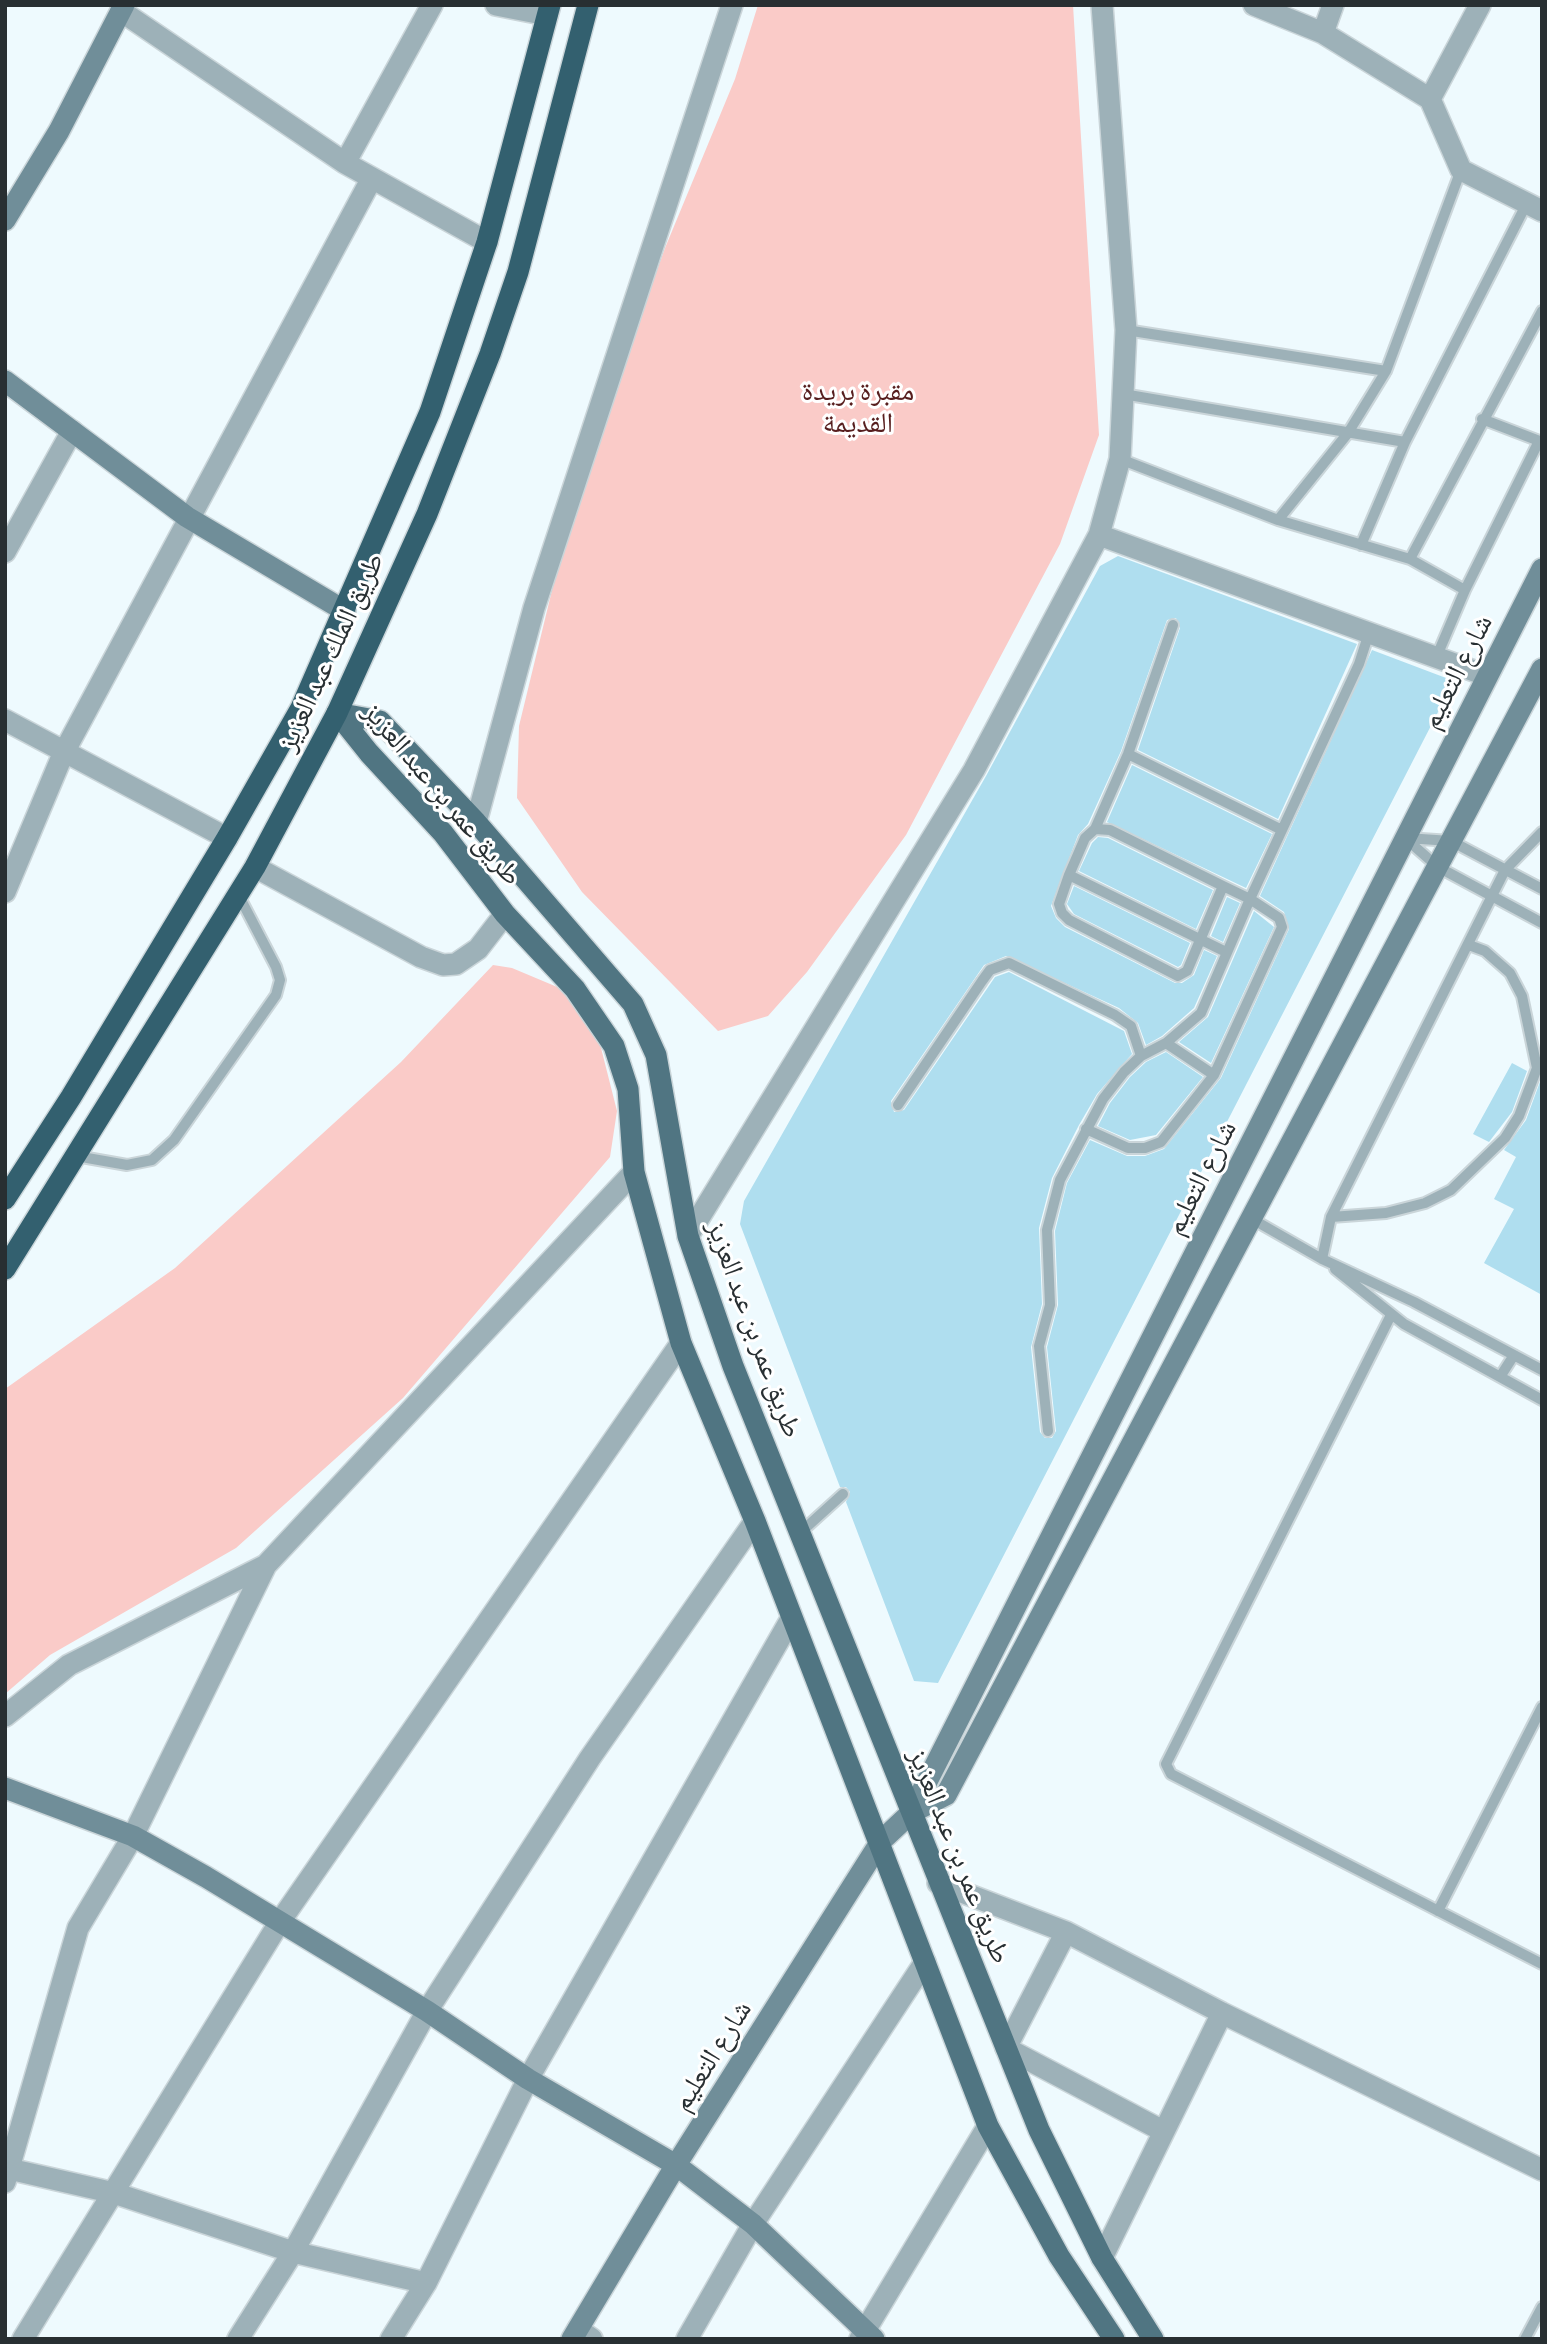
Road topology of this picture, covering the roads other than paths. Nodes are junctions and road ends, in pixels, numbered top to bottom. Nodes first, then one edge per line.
1 (432, 5) edge
2 (496, 5) edge
3 (588, 5) edge
4 (732, 5) edge
5 (1102, 5) edge
6 (1254, 5) edge
7 (1333, 5) edge
8 (1480, 5) edge
9 (122, 8) edge
10 (548, 10) edge
11 (1323, 33) junction
12 (1430, 99) junction
13 (345, 163) junction
14 (1461, 170) junction
15 (372, 177) junction
16 (1534, 207) edge
17 (5, 220) edge
18 (486, 242) junction
19 (1542, 310) edge
20 (1126, 330) junction
21 (1386, 371) junction
22 (5, 382) edge
23 (1123, 394) junction
24 (1482, 419) junction
25 (72, 431) junction
26 (1348, 433) junction
27 (1405, 442) junction
28 (1540, 442) edge
29 (1120, 458) junction
30 (187, 517) junction
31 (1278, 520) junction
32 (1099, 535) junction
33 (1362, 545) junction
34 (5, 552) edge
35 (1410, 559) junction
36 (1542, 569) edge
37 (1465, 590) junction
38 (345, 611) junction
39 (1173, 625) dead end
40 (1369, 633) junction
41 (1436, 658) junction
42 (1542, 668) edge
43 (1485, 675) junction
44 (337, 713) junction
45 (5, 720) edge
46 (63, 754) junction
47 (1128, 754) junction
48 (477, 822) junction
49 (1095, 829) junction
50 (1282, 830) junction
51 (1541, 835) edge
52 (227, 838) junction
53 (1405, 838) junction
54 (1451, 841) junction
55 (255, 867) junction
56 (1438, 867) junction
57 (1505, 870) junction
58 (1069, 875) junction
59 (1223, 886) junction
60 (1542, 889) edge
61 (5, 892) edge
62 (238, 893) junction
63 (1493, 898) junction
64 (1250, 899) junction
65 (505, 914) junction
66 (1542, 923) edge
67 (1202, 940) junction
68 (1469, 945) junction
69 (1226, 952) junction
70 (1166, 1043) junction
71 (1142, 1056) junction
72 (1214, 1075) junction
73 (898, 1105) dead end
74 (1086, 1129) junction
75 (76, 1156) junction
76 (634, 1172) junction
77 (5, 1199) edge
78 (1331, 1217) junction
79 (1252, 1219) junction
80 (688, 1236) junction
81 (1322, 1259) junction
82 (5, 1269) edge
83 (1414, 1302) junction
84 (1391, 1315) junction
85 (1404, 1324) junction
86 (681, 1343) junction
87 (1514, 1355) junction
88 (1542, 1370) edge
89 (1500, 1377) junction
90 (1542, 1400) edge
91 (1048, 1431) dead end
92 (843, 1494) dead end
93 (755, 1521) junction
94 (800, 1532) junction
95 (266, 1565) junction
96 (792, 1619) junction
97 (1542, 1707) edge
98 (5, 1716) edge
99 (5, 1788) edge
100 (911, 1813) junction
101 (133, 1836) junction
102 (881, 1841) junction
103 (938, 1883) junction
104 (1438, 1911) junction
105 (279, 1923) junction
106 (1066, 1932) junction
107 (925, 1962) junction
108 (1542, 1964) edge
109 (427, 2011) junction
110 (1222, 2013) junction
111 (1006, 2048) junction
112 (528, 2079) junction
113 (988, 2126) junction
114 (1163, 2131) junction
115 (676, 2165) junction
116 (1542, 2170) edge
117 (7, 2173) edge
118 (114, 2193) junction
119 (754, 2224) junction
120 (293, 2252) junction
121 (1059, 2256) junction
122 (1102, 2258) junction
123 (426, 2283) junction
124 (1542, 2307) edge
125 (581, 2336) edge
126 (866, 2336) edge
127 (23, 2339) edge
128 (238, 2339) edge
129 (391, 2339) edge
130 (687, 2339) edge
131 (1099, 2339) edge
132 (1114, 2339) edge
133 (1153, 2339) edge
134 (1525, 2339) edge

1 - 13 street
2 - 10 street
3 - 44 highway, طريق الملك عبد العزيز
4 - 48 street
5 - 20 street
6 - 11 street
7 - 11 street
8 - 12 street
9 - 13 street
9 - 17 street
10 - 18 highway, طريق الملك عبد العزيز
11 - 12 street
12 - 14 street
13 - 15 street
14 - 16 street
14 - 21 lane
15 - 18 street
15 - 30 street
16 - 27 lane
18 - 38 highway, طريق الملك عبد العزيز
19 - 24 lane
20 - 21 lane
20 - 23 street
21 - 26 lane
22 - 25 street
23 - 26 lane
23 - 29 street
24 - 28 lane
24 - 35 lane
25 - 30 street
25 - 34 street
26 - 27 lane
26 - 31 lane
27 - 33 lane
28 - 37 lane
29 - 31 lane
29 - 32 street
30 - 38 street
30 - 46 street
31 - 33 lane
32 - 40 street
32 - 80 street
33 - 35 lane
35 - 37 lane
36 - 43 street, شارع التعليم
37 - 41 lane
38 - 52 highway, طريق الملك عبد العزيز
39 - 47 lane
40 - 41 street
40 - 50 lane
41 - 43 street
42 - 54 street, شارع التعليم
43 - 53 street, شارع التعليم
44 - 48 main road, طريق عمر بن عبد العزيز
44 - 55 highway, طريق الملك عبد العزيز
44 - 65 main road, طريق عمر بن عبد العزيز
45 - 46 street
46 - 52 street
46 - 61 street
47 - 49 lane
47 - 50 lane
48 - 80 main road, طريق عمر بن عبد العزيز
49 - 58 lane
49 - 59 lane
50 - 64 lane
51 - 57 lane
52 - 77 highway, طريق الملك عبد العزيز
53 - 54 lane
53 - 56 lane
53 - 100 street, شارع التعليم
54 - 56 street, شارع التعليم
54 - 57 lane
55 - 62 highway, طريق الملك عبد العزيز
55 - 65 street
56 - 63 lane
56 - 79 street, شارع التعليم
57 - 60 lane
57 - 63 lane
58 - 67 lane
58 - 67 lane
59 - 64 lane
59 - 67 lane
62 - 75 highway, طريق الملك عبد العزيز
62 - 75 lane
63 - 66 lane
63 - 68 lane
64 - 69 lane
64 - 72 lane
65 - 76 main road, طريق عمر بن عبد العزيز
67 - 69 lane
68 - 78 lane
68 - 78 lane
69 - 70 lane
70 - 71 lane
70 - 72 lane
71 - 73 lane
71 - 74 lane
72 - 74 lane
74 - 91 lane
75 - 82 highway, طريق الملك عبد العزيز
76 - 86 main road, طريق عمر بن عبد العزيز
76 - 95 street
78 - 81 lane
79 - 81 lane
79 - 100 street, شارع التعليم
80 - 94 main road, طريق عمر بن عبد العزيز
81 - 83 lane
81 - 84 lane
83 - 85 lane
83 - 87 lane
84 - 85 lane
84 - 104 lane
85 - 89 lane
86 - 93 main road, طريق عمر بن عبد العزيز
86 - 105 street
87 - 88 lane
87 - 89 lane
89 - 90 lane
92 - 94 lane
93 - 96 main road, طريق عمر بن عبد العزيز
93 - 109 street
94 - 100 main road, طريق عمر بن عبد العزيز
95 - 98 street
95 - 101 street
96 - 102 main road, طريق عمر بن عبد العزيز
96 - 112 street
97 - 104 lane
99 - 101 street
100 - 102 street, شارع التعليم
100 - 103 main road, طريق عمر بن عبد العزيز
101 - 105 street
101 - 117 street
102 - 107 main road, طريق عمر بن عبد العزيز
102 - 115 street, شارع التعليم
103 - 106 street
103 - 111 main road, طريق عمر بن عبد العزيز
104 - 108 lane
105 - 109 street
105 - 118 street
106 - 110 street
106 - 111 street
107 - 113 main road, طريق عمر بن عبد العزيز
107 - 119 street
109 - 112 street
109 - 120 street
110 - 114 street
110 - 116 street
111 - 114 street
111 - 122 main road, طريق عمر بن عبد العزيز
112 - 115 street
112 - 123 street
113 - 121 main road, طريق عمر بن عبد العزيز
113 - 126 street
114 - 122 street
115 - 119 street
115 - 125 street, شارع التعليم
117 - 118 street
118 - 120 street
118 - 127 street
119 - 126 street
119 - 130 street
120 - 123 street
120 - 128 street
121 - 131 main road
121 - 132 main road, طريق عمر بن عبد العزيز
122 - 133 main road, طريق عمر بن عبد العزيز
123 - 129 street
124 - 134 lane

